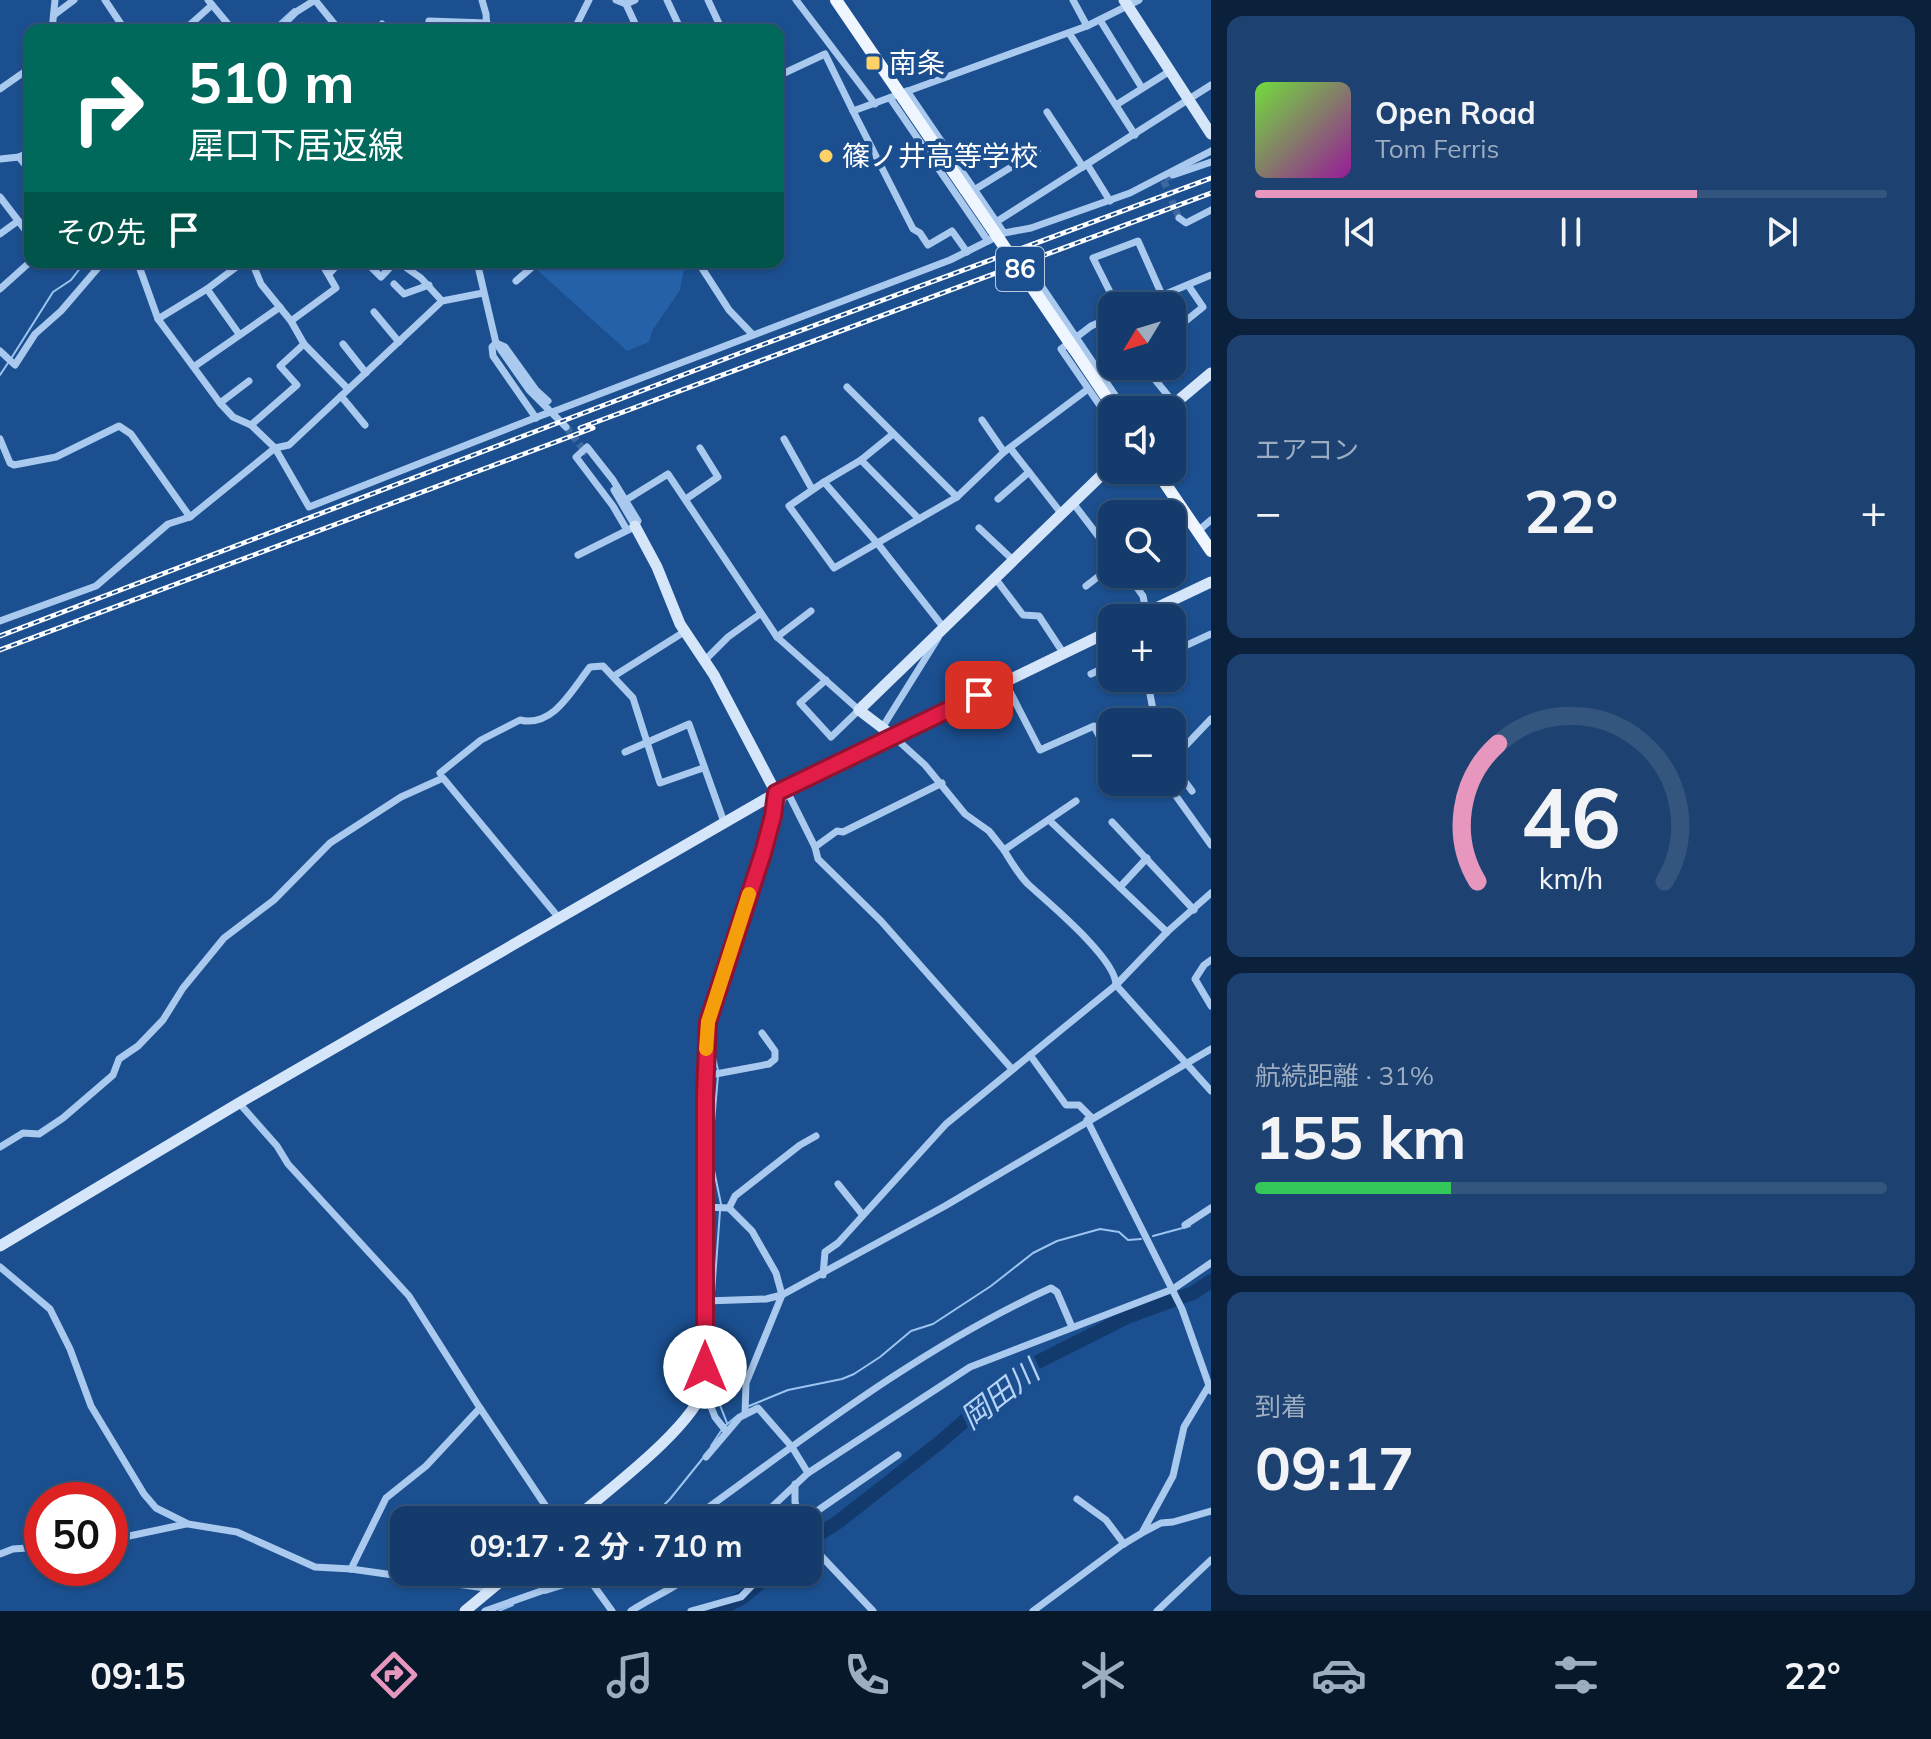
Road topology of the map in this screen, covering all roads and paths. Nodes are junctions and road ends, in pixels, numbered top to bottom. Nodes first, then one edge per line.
1 (55, 0) edge
2 (74, 0) edge
3 (105, 0) edge
4 (482, 0) edge
5 (589, 0) edge
6 (616, 0) edge
7 (635, 0) edge
8 (667, 0) edge
9 (796, 0) edge
10 (836, 0) edge
11 (1073, 0) edge
12 (711, 1) edge
13 (1130, 2) edge
14 (210, 3) edge
15 (626, 4) junction
16 (54, 15) junction
17 (1100, 20) junction
18 (53, 24) edge
19 (121, 24) edge
20 (190, 24) edge
21 (228, 24) edge
22 (284, 24) edge
23 (334, 24) edge
24 (429, 24) edge
25 (464, 24) edge
26 (487, 24) edge
27 (580, 24) edge
28 (635, 24) edge
29 (678, 24) edge
30 (720, 24) edge
31 (1087, 26) junction
32 (1069, 33) junction
33 (828, 52) junction
34 (1170, 71) junction
35 (24, 72) edge
36 (784, 73) edge
37 (1211, 85) edge
38 (1142, 88) junction
39 (0, 89) edge
40 (899, 94) junction
41 (1190, 100) junction
42 (875, 104) junction
43 (1116, 105) junction
44 (853, 111) junction
45 (1047, 112) dead end
46 (1210, 131) edge
47 (1135, 135) junction
48 (1037, 151) dead end
49 (1211, 151) edge
50 (24, 155) edge
51 (19, 157) junction
52 (0, 159) edge
53 (1211, 162) edge
54 (24, 163) edge
55 (1085, 166) junction
56 (1173, 175) dead end
57 (970, 190) junction
58 (0, 197) edge
59 (1110, 201) junction
60 (1211, 210) edge
61 (1179, 218) dead end
62 (18, 221) junction
63 (996, 222) junction
64 (24, 228) edge
65 (1004, 233) junction
66 (0, 234) edge
67 (988, 241) junction
68 (967, 252) junction
69 (24, 267) edge
70 (98, 268) edge
71 (139, 268) edge
72 (235, 268) edge
73 (254, 268) edge
74 (325, 268) edge
75 (334, 268) edge
76 (372, 268) edge
77 (390, 268) edge
78 (405, 268) edge
79 (478, 268) edge
80 (531, 268) edge
81 (702, 268) edge
82 (329, 274) junction
83 (1211, 275) edge
84 (516, 281) dead end
85 (1038, 281) dead end
86 (394, 284) dead end
87 (429, 285) junction
88 (1188, 285) junction
89 (0, 289) edge
90 (207, 289) junction
91 (1110, 292) edge
92 (1161, 292) edge
93 (1170, 292) edge
94 (483, 293) junction
95 (442, 301) junction
96 (280, 307) junction
97 (374, 312) dead end
98 (158, 319) junction
99 (291, 321) junction
100 (1186, 321) edge
101 (1098, 323) edge
102 (239, 334) junction
103 (752, 334) junction
104 (399, 342) junction
105 (496, 343) junction
106 (1074, 343) junction
107 (304, 344) junction
108 (343, 344) dead end
109 (0, 351) edge
110 (195, 366) junction
111 (366, 373) junction
112 (1209, 378) edge
113 (249, 381) dead end
114 (847, 387) dead end
115 (348, 389) junction
116 (1088, 389) junction
117 (341, 396) junction
118 (1106, 396) edge
119 (1114, 396) edge
120 (1184, 396) edge
121 (220, 403) junction
122 (1098, 403) edge
123 (556, 410) junction
124 (536, 418) junction
125 (982, 420) dead end
126 (251, 425) junction
127 (365, 425) dead end
128 (566, 427) tunnel mouth
129 (893, 434) junction
130 (0, 439) edge
131 (784, 439) dead end
132 (275, 448) junction
133 (700, 448) dead end
134 (1008, 451) junction
135 (587, 454) tunnel mouth
136 (861, 460) junction
137 (1029, 472) junction
138 (1098, 479) edge
139 (824, 482) junction
140 (1166, 484) edge
141 (812, 489) junction
142 (957, 497) junction
143 (686, 499) junction
144 (998, 499) dead end
145 (626, 500) junction
146 (1073, 503) junction
147 (1061, 513) junction
148 (190, 517) junction
149 (919, 519) junction
150 (1211, 520) edge
151 (631, 528) junction
152 (979, 528) dead end
153 (1198, 531) junction
154 (1098, 536) edge
155 (878, 544) junction
156 (1211, 551) edge
157 (578, 555) dead end
158 (1013, 560) junction
159 (1098, 577) edge
160 (995, 578) junction
161 (1211, 582) edge
162 (1086, 586) dead end
163 (1168, 604) edge
164 (811, 611) dead end
165 (760, 614) junction
166 (0, 621) edge
167 (945, 626) junction
168 (684, 632) junction
169 (1211, 634) edge
170 (777, 637) junction
171 (1098, 637) edge
172 (1186, 646) edge
173 (1064, 654) junction
174 (705, 660) junction
175 (1098, 673) edge
176 (1091, 674) dead end
177 (614, 676) junction
178 (826, 680) junction
179 (1005, 682) junction
180 (859, 710) junction
181 (1211, 719) edge
182 (882, 728) junction
183 (1098, 734) edge
184 (893, 736) junction
185 (647, 743) junction
186 (1186, 747) edge
187 (625, 752) dead end
188 (703, 768) junction
189 (440, 773) dead end
190 (1186, 782) edge
191 (942, 783) junction
192 (1192, 791) dead end
193 (776, 793) junction
194 (1176, 796) edge
195 (1076, 801) dead end
196 (1049, 820) junction
197 (724, 822) junction
198 (1112, 822) dead end
199 (1211, 845) edge
200 (815, 847) junction
201 (1004, 850) junction
202 (1147, 858) junction
203 (1120, 887) junction
204 (1211, 893) edge
205 (1194, 910) junction
206 (559, 918) junction
207 (1167, 932) junction
208 (1211, 960) edge
209 (1116, 985) junction
210 (1211, 1006) edge
211 (762, 1033) dead end
212 (1211, 1049) edge
213 (1030, 1055) junction
214 (1187, 1063) junction
215 (1012, 1069) junction
216 (705, 1076) junction
217 (1211, 1091) edge
218 (239, 1103) junction
219 (1089, 1119) junction
220 (816, 1136) dead end
221 (0, 1147) edge
222 (838, 1184) dead end
223 (705, 1207) junction
224 (729, 1208) junction
225 (1211, 1208) edge
226 (862, 1214) junction
227 (1185, 1225) dead end
228 (0, 1246) edge
229 (1211, 1263) edge
230 (0, 1267) edge
231 (823, 1275) junction
232 (1173, 1290) junction
233 (782, 1295) junction
234 (705, 1301) junction
235 (1072, 1327) junction
236 (704, 1389) junction
237 (1210, 1389) edge
238 (480, 1408) junction
239 (745, 1410) junction
240 (724, 1428) junction
241 (792, 1447) junction
242 (898, 1455) dead end
243 (706, 1457) dead end
244 (808, 1473) junction
245 (795, 1484) junction
246 (1077, 1499) dead end
247 (546, 1506) edge
248 (589, 1506) edge
249 (710, 1506) edge
250 (772, 1506) edge
251 (797, 1506) edge
252 (822, 1506) edge
253 (1211, 1511) edge
254 (188, 1524) junction
255 (1142, 1533) junction
256 (128, 1536) edge
257 (1124, 1544) junction
258 (24, 1548) edge
259 (0, 1554) edge
260 (822, 1556) edge
261 (1211, 1560) edge
262 (351, 1569) junction
263 (496, 1586) edge
264 (555, 1586) edge
265 (593, 1586) edge
266 (675, 1586) edge
267 (752, 1586) edge
268 (492, 1589) junction
269 (1169, 1598) junction
270 (465, 1611) edge
271 (485, 1611) edge
272 (612, 1611) edge
273 (631, 1611) edge
274 (691, 1611) edge
275 (873, 1611) edge
276 (1033, 1611) edge
277 (1148, 1611) edge
278 (1157, 1611) edge

1 - 16 street
2 - 16 street
3 - 19 street
4 - 26 street
5 - 27 street
6 - 15 street
7 - 15 street
8 - 29 street
9 - 33 street
10 - 40 main road, 86
11 - 31 street
12 - 30 street
13 - 17 street
13 - 34 street
14 - 20 street
14 - 21 street
15 - 28 street
16 - 18 street
17 - 31 street
17 - 38 street
22 - 23 street
24 - 25 street
31 - 32 street
32 - 40 street
32 - 43 street
33 - 36 street
33 - 42 street
33 - 44 street
34 - 38 street
34 - 41 street
35 - 39 street
37 - 41 street
38 - 43 street
40 - 42 street
40 - 57 main road, 86
40 - 67 street
41 - 46 street
41 - 47 street
42 - 44 street
43 - 47 street
44 - 68 street
45 - 55 street
47 - 55 street
48 - 57 street
49 - 59 street
50 - 51 street
51 - 52 street
51 - 54 street
53 - 56 street
55 - 59 street
55 - 63 street
57 - 63 street
57 - 106 main road, 86, bridge
58 - 62 street
59 - 65 street
60 - 61 street
62 - 64 street
62 - 66 street
63 - 65 street
65 - 67 street
67 - 68 street
68 - 103 street
69 - 89 street
70 - 109 street
71 - 98 street
72 - 90 street
73 - 96 street
74 - 82 street
75 - 82 street
76 - 77 street
78 - 87 street
79 - 94 street
80 - 84 street
81 - 103 street
82 - 99 street
83 - 88 street
85 - 106 street
86 - 87 street
87 - 95 street
88 - 93 street
88 - 100 street
90 - 98 street
90 - 102 street
91 - 92 street
94 - 95 street
94 - 105 street
95 - 104 street
96 - 99 street
96 - 102 street
97 - 104 street
98 - 110 street
99 - 107 street
101 - 106 street
102 - 110 street
103 - 123 street
104 - 111 street
105 - 123 street
105 - 124 street
105 - 128 street
106 - 116 street
106 - 118 main road, 86
106 - 119 street
107 - 115 street
107 - 126 street
108 - 111 street
110 - 121 street
111 - 115 street
112 - 120 street
113 - 121 street
114 - 129 street
115 - 117 street
116 - 122 street
116 - 134 street
117 - 127 street
117 - 132 street
121 - 126 street
123 - 124 street, bridge
124 - 132 street
125 - 134 street
126 - 132 street
129 - 136 street
129 - 142 street
130 - 148 street
131 - 141 street
132 - 148 street
133 - 143 street
134 - 137 street
134 - 142 street
135 - 151 street
136 - 139 street
136 - 149 street
137 - 144 street
137 - 147 street
138 - 146 street
139 - 141 street
139 - 155 street
140 - 153 main road
141 - 155 street
142 - 149 street
143 - 145 street
143 - 165 street
145 - 151 street
145 - 151 street
146 - 147 street
146 - 154 street
147 - 158 street
148 - 166 street
149 - 155 street
150 - 153 street
151 - 157 street
151 - 168 street
152 - 158 street
153 - 156 main road
155 - 167 street
158 - 160 street
159 - 162 street
160 - 167 street
160 - 173 street
161 - 163 street
164 - 170 street
165 - 170 street
165 - 174 street
167 - 180 street
167 - 182 street
168 - 174 street
168 - 177 street
169 - 172 street
170 - 178 street
171 - 173 street
173 - 179 street
174 - 193 street
175 - 176 street
177 - 185 street
177 - 189 street
178 - 180 street
178 - 180 street
179 - 183 street
179 - 184 street
180 - 182 street
181 - 186 street
182 - 184 street
184 - 191 street
184 - 193 street
185 - 187 street
185 - 188 street
185 - 188 street
188 - 197 street
190 - 192 street
191 - 200 street
191 - 201 street
193 - 197 street
193 - 200 street
193 - 216 street
194 - 199 street
195 - 196 street
196 - 201 street
196 - 203 street
197 - 206 street
198 - 202 street
200 - 215 street
201 - 209 street
202 - 203 street
202 - 205 street
203 - 207 street
204 - 205 street
205 - 207 street
206 - 218 street
206 - 221 street
207 - 209 street
208 - 210 street
209 - 213 street
209 - 214 street
211 - 216 street
212 - 214 street
213 - 215 street
213 - 219 street
214 - 217 street
214 - 219 street
215 - 226 street
216 - 223 street
218 - 228 street
218 - 238 street
219 - 231 street
219 - 232 street
220 - 224 street
222 - 226 street
223 - 224 street
223 - 234 street
224 - 233 street
225 - 227 street
226 - 231 street
229 - 232 street
230 - 254 street
231 - 233 street
232 - 235 street
232 - 237 street
233 - 234 street
233 - 239 street
234 - 236 street
235 - 241 street
235 - 244 street
236 - 240 street
236 - 248 street
237 - 255 street
238 - 247 street
238 - 262 street
239 - 240 street
239 - 241 street
240 - 243 street
241 - 244 street
241 - 249 street
242 - 252 street
244 - 245 street
245 - 250 street
245 - 251 street
246 - 257 street
253 - 255 street
254 - 256 street
254 - 262 street
255 - 257 street
257 - 276 street
258 - 259 street
260 - 275 street
261 - 269 street
262 - 268 street
263 - 268 street
264 - 271 street
265 - 272 street
266 - 273 street
267 - 274 street
268 - 270 street
269 - 277 street
269 - 278 street

